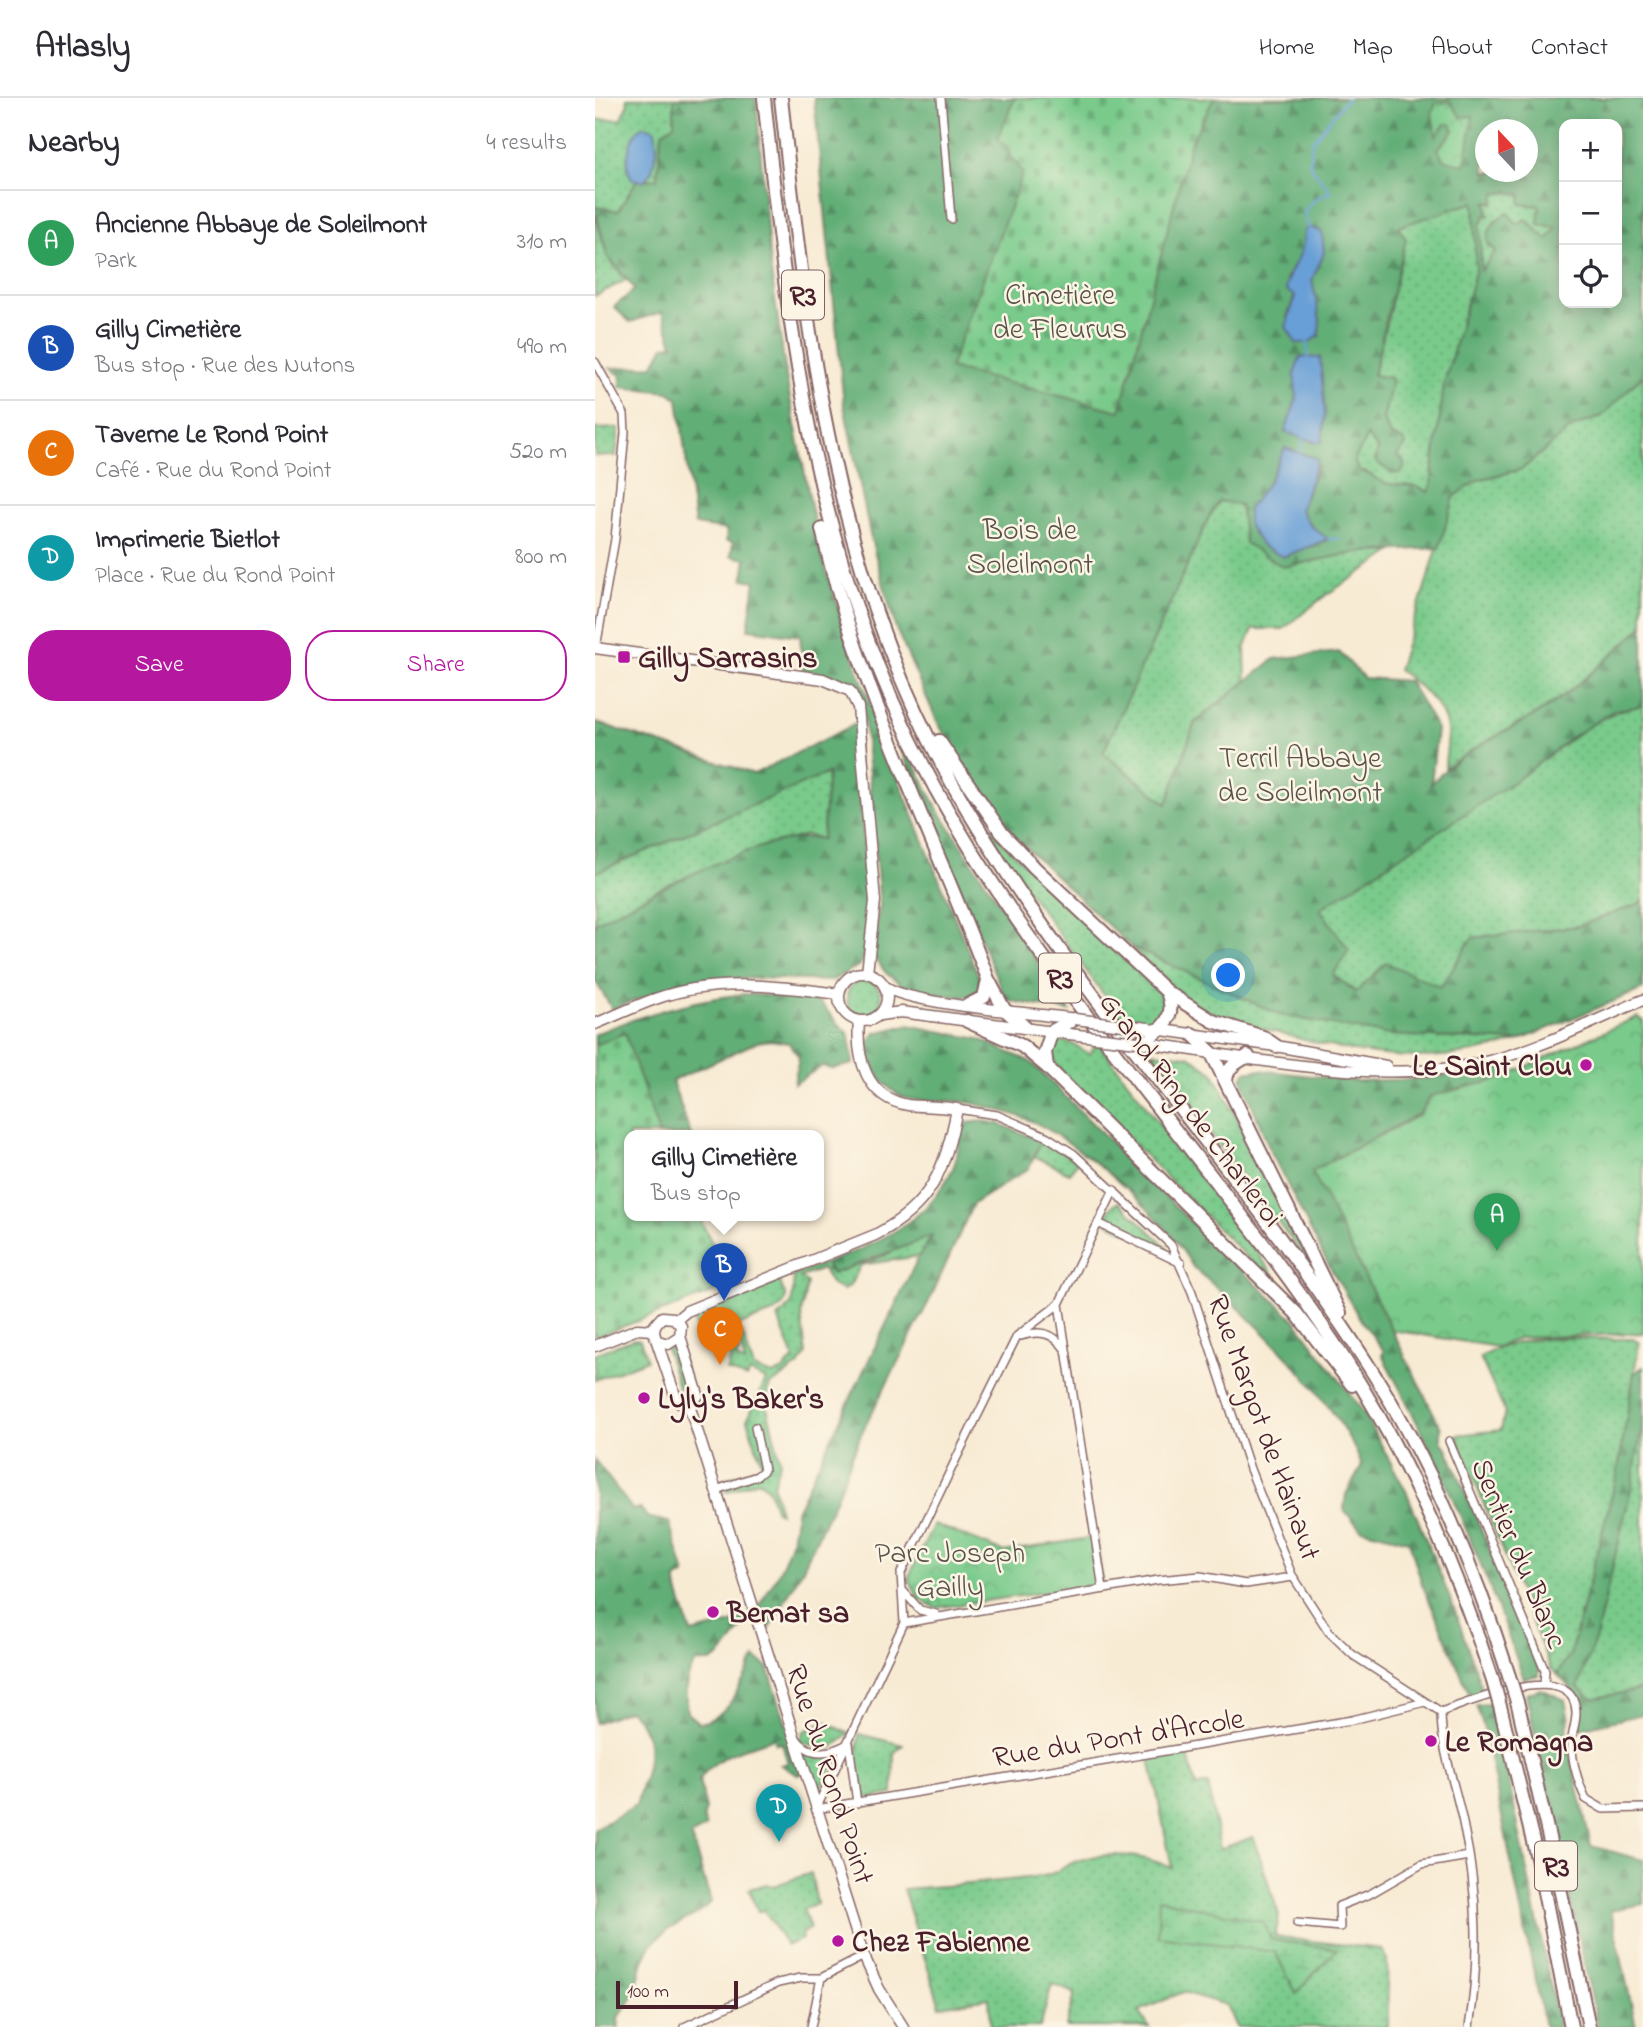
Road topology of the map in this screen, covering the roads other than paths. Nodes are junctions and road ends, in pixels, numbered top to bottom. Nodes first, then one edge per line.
1 (764, 98) edge
2 (781, 98) edge
3 (941, 98) edge
4 (951, 219) dead end
5 (595, 364) edge
6 (821, 494) junction
7 (595, 648) edge
8 (923, 727) junction
9 (867, 972) junction
10 (988, 979) junction
11 (886, 986) junction
12 (1167, 992) junction
13 (839, 994) junction
14 (1639, 1001) edge
15 (968, 1005) junction
16 (1003, 1009) junction
17 (1643, 1012) edge
18 (880, 1015) junction
19 (1075, 1019) joint
20 (859, 1021) junction
21 (967, 1021) junction
22 (595, 1024) edge
23 (1059, 1026) junction
24 (1025, 1027) junction
25 (1192, 1034) junction
26 (1155, 1035) junction
27 (1139, 1042) joint
28 (1276, 1046) junction
29 (1211, 1052) junction
30 (1248, 1056) junction
31 (1047, 1066) junction
32 (1403, 1070) junction
33 (1226, 1081) junction
34 (957, 1109) junction
35 (1114, 1190) junction
36 (1098, 1223) junction
37 (1181, 1263) junction
38 (1059, 1304) junction
39 (676, 1320) junction
40 (653, 1329) junction
41 (1345, 1330) junction
42 (680, 1336) junction
43 (1016, 1339) junction
44 (658, 1341) junction
45 (595, 1346) edge
46 (1066, 1349) junction
47 (690, 1408) junction
48 (1379, 1418) junction
49 (755, 1427) dead end
50 (1449, 1441) dead end
51 (716, 1490) junction
52 (1293, 1577) junction
53 (901, 1582) junction
54 (1104, 1588) junction
55 (943, 1615) junction
56 (904, 1623) junction
57 (1544, 1684) junction
58 (1425, 1702) junction
59 (1441, 1712) junction
60 (792, 1732) junction
61 (849, 1743) junction
62 (857, 1803) junction
63 (1643, 1808) edge
64 (816, 1809) junction
65 (1469, 1856) junction
66 (1297, 1923) dead end
67 (864, 1956) junction
68 (821, 1978) junction
69 (703, 2018) junction
70 (684, 2027) edge
71 (708, 2027) edge
72 (811, 2027) edge
73 (903, 2027) edge
74 (1469, 2027) edge
75 (1571, 2027) edge
76 (1589, 2027) edge

1 - 6 highway, Grand Ring de Charleroi / R3
2 - 8 highway, Grand Ring de Charleroi / R3
3 - 4 street
5 - 7 street
6 - 10 highway
6 - 48 highway, Grand Ring de Charleroi / R3
7 - 9 street
8 - 12 highway
8 - 41 highway, Grand Ring de Charleroi / R3
9 - 11 street
9 - 13 street
10 - 15 highway
10 - 16 highway
11 - 15 street
11 - 18 street
12 - 26 highway
12 - 28 highway
13 - 20 street
13 - 22 street
14 - 17 street
14 - 32 street
15 - 16 street
16 - 23 street
16 - 24 highway
18 - 20 street
18 - 21 street
19 - 23 highway
19 - 26 street, bridge
20 - 34 street
21 - 24 street
21 - 31 highway
23 - 24 street
23 - 27 street, bridge
23 - 31 highway
25 - 26 street
25 - 28 street
25 - 29 highway
26 - 27 highway
26 - 29 street
28 - 32 street
29 - 30 street
29 - 33 highway
30 - 32 street
30 - 33 highway
31 - 48 highway
33 - 41 highway
34 - 35 street, Rue Margot de Hainaut
34 - 39 street
35 - 36 street
35 - 37 street, Rue Margot de Hainaut
36 - 37 street
36 - 38 street
37 - 52 street, Rue Margot de Hainaut
38 - 43 street
38 - 46 street
39 - 40 street
39 - 42 street
40 - 44 street
40 - 45 street
41 - 76 highway, Grand Ring de Charleroi / R3, bridge
42 - 44 street
42 - 47 street, Rue du Rond Point
43 - 46 street
43 - 53 street
44 - 47 street, Rue du Rond Point
46 - 54 street
47 - 51 street, Rue du Rond Point
48 - 75 highway, Grand Ring de Charleroi / R3, bridge
49 - 51 street
50 - 57 street, Sentier du Blanc
51 - 60 street, Rue du Rond Point
52 - 54 street
52 - 58 street, Rue Margot de Hainaut
53 - 55 street
53 - 56 street
54 - 55 street
55 - 56 street
56 - 61 street
57 - 59 street
57 - 63 street
58 - 59 street, Rue Margot de Hainaut
58 - 62 street, Rue du Pont d'Arcole
59 - 65 street
60 - 61 street
60 - 64 street, Rue du Rond Point
61 - 62 street
61 - 64 street
62 - 64 street, Rue du Pont d'Arcole
64 - 67 street, Rue du Rond Point
65 - 66 street
65 - 74 street
67 - 68 street
67 - 73 street, Rue du Rond Point
68 - 69 street
68 - 72 street
69 - 70 street
69 - 71 street

